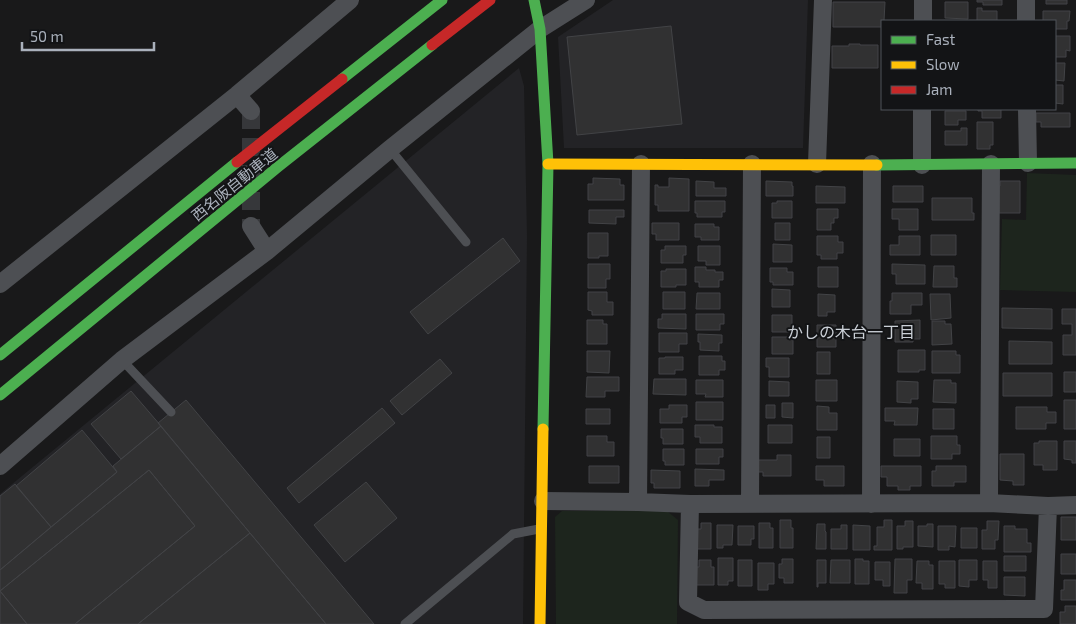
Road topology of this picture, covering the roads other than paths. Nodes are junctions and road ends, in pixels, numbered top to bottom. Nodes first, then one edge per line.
1 (350, 0) edge
2 (442, 0) edge
3 (490, 0) edge
4 (586, 0) edge
5 (823, 0) edge
6 (923, 0) edge
7 (1026, 0) edge
8 (533, 1) edge
9 (923, 20) edge
10 (1026, 20) edge
11 (540, 30) junction
12 (237, 95) junction
13 (922, 110) edge
14 (1027, 110) edge
15 (251, 111) tunnel mouth
16 (390, 149) junction
17 (1028, 163) junction
18 (1076, 163) edge
19 (548, 164) junction
20 (641, 164) junction
21 (752, 164) junction
22 (816, 164) junction
23 (872, 164) junction
24 (991, 164) junction
25 (922, 165) junction
26 (251, 226) tunnel mouth
27 (466, 242) dead end
28 (267, 251) junction
29 (0, 284) edge
30 (0, 355) edge
31 (122, 360) junction
32 (0, 394) edge
33 (171, 412) dead end
34 (0, 466) edge
35 (543, 501) junction
36 (638, 502) junction
37 (690, 504) junction
38 (750, 504) junction
39 (871, 504) junction
40 (989, 504) junction
41 (1076, 505) edge
42 (1048, 506) junction
43 (542, 529) junction
44 (405, 624) edge
45 (540, 624) edge

1 - 12 street
2 - 30 main road, 西名阪自動車道
3 - 32 main road, 西名阪自動車道
4 - 11 street
5 - 22 street
6 - 9 street
7 - 10 street
8 - 11 main road
11 - 16 street
11 - 19 main road
12 - 15 street
12 - 29 street
13 - 25 street
14 - 17 street
16 - 27 lane
16 - 28 street
17 - 18 main road
17 - 24 main road
19 - 20 main road
19 - 35 main road
20 - 21 main road
20 - 36 street
21 - 22 main road
21 - 38 street
22 - 23 main road
23 - 25 main road
23 - 39 street
24 - 25 main road
24 - 40 street
26 - 28 street
28 - 31 street
31 - 33 lane
31 - 34 street
35 - 36 street
35 - 43 main road
36 - 37 street
37 - 38 street
37 - 42 street
38 - 39 street
39 - 40 street
40 - 42 street
41 - 42 street
43 - 44 lane
43 - 45 main road

